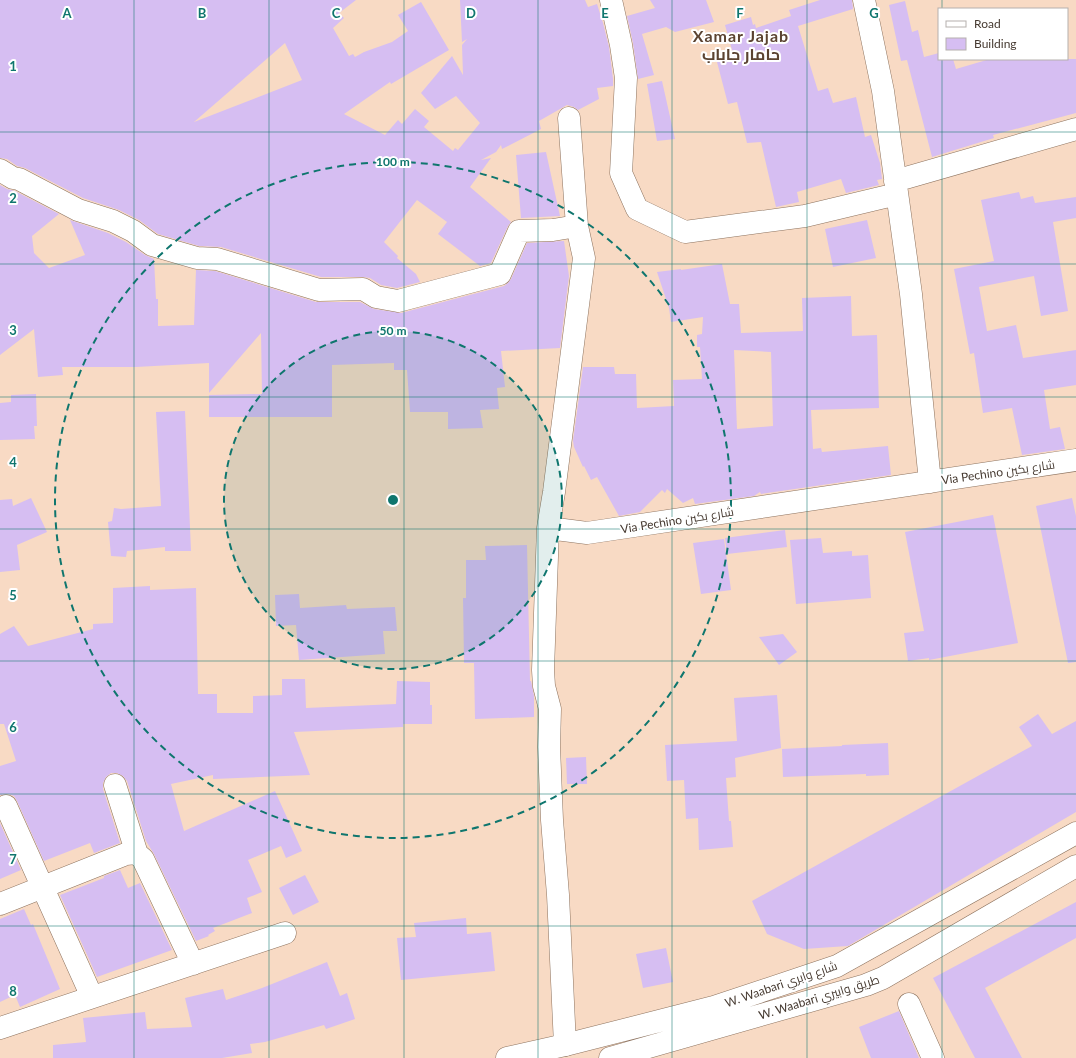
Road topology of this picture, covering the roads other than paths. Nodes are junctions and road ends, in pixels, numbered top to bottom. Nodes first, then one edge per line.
1 (611, 0) edge
2 (864, 0) edge
3 (569, 118) dead end
4 (1076, 129) edge
5 (0, 170) edge
6 (896, 187) junction
7 (577, 226) junction
8 (1076, 460) edge
9 (930, 482) junction
10 (548, 528) junction
11 (115, 785) dead end
12 (6, 806) dead end
13 (1076, 833) edge
14 (137, 854) junction
15 (1076, 866) edge
16 (44, 887) junction
17 (0, 904) edge
18 (285, 933) dead end
19 (193, 964) junction
20 (92, 997) junction
21 (909, 1004) dead end
22 (0, 1028) edge
23 (565, 1045) junction
24 (507, 1058) edge
25 (610, 1058) edge
26 (932, 1058) edge

1 - 6 street
2 - 6 street
3 - 7 street
4 - 6 street
5 - 7 street
6 - 9 street
7 - 10 street
8 - 9 street, Via Pechino شارع بكين
9 - 10 street, Via Pechino شارع بكين
10 - 23 street
11 - 14 street
12 - 16 street
13 - 23 street, W. Waabari شارع وابري
14 - 16 street
14 - 19 street
15 - 25 street, W. Waabari طريق وابيري
16 - 17 street
16 - 20 street
18 - 19 street
19 - 20 street
20 - 22 street
21 - 26 street
23 - 24 street, W. Waabari شارع وابري

